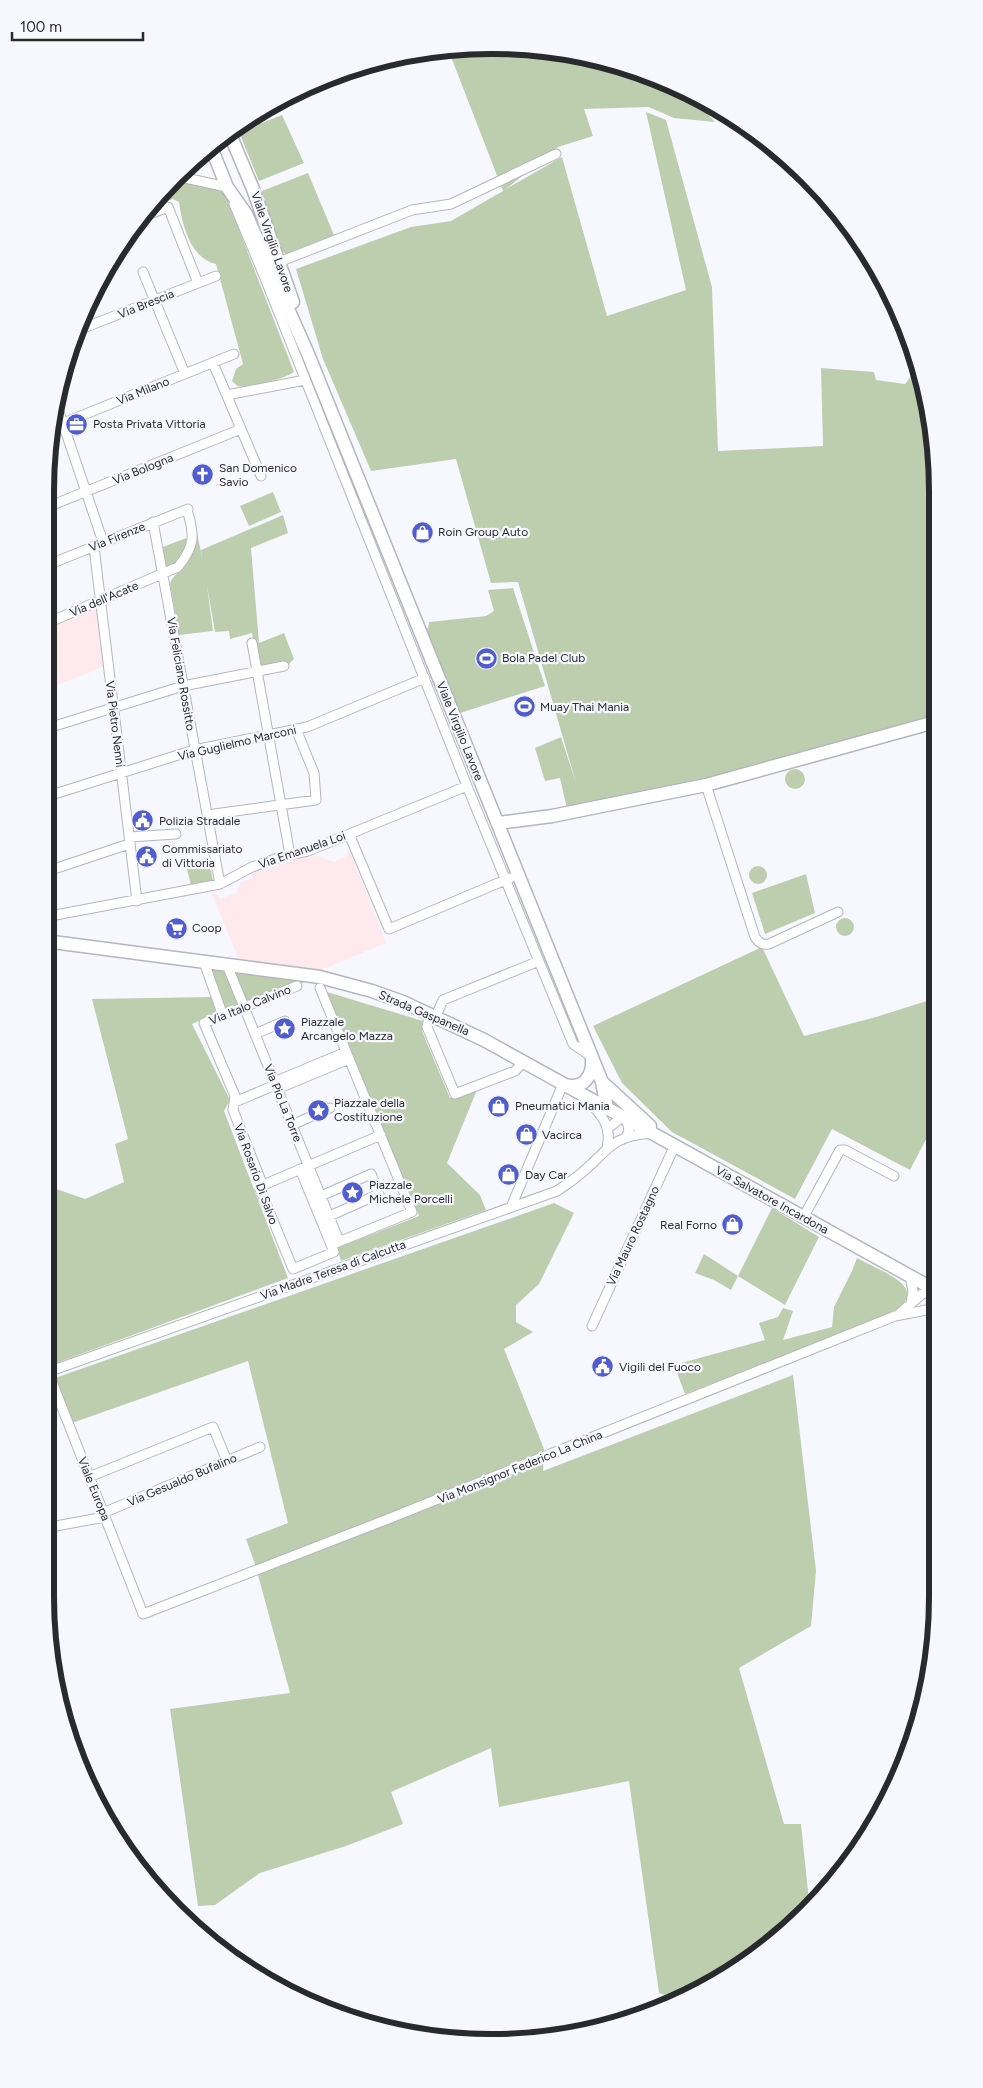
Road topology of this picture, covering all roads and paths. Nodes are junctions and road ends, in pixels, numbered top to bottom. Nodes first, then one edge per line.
1 (232, 139) edge
2 (213, 154) edge
3 (556, 154) dead end
4 (186, 178) edge
5 (227, 187) junction
6 (155, 211) edge
7 (279, 262) junction
8 (143, 272) dead end
9 (216, 276) dead end
10 (198, 283) junction
11 (154, 300) junction
12 (85, 328) edge
13 (234, 354) dead end
14 (308, 354) junction
15 (213, 362) junction
16 (184, 374) junction
17 (306, 380) junction
18 (227, 395) junction
19 (60, 415) edge
20 (63, 423) junction
21 (59, 425) edge
22 (241, 429) junction
23 (260, 476) dead end
24 (85, 492) junction
25 (54, 504) edge
26 (188, 509) joint
27 (154, 522) junction
28 (103, 542) junction
29 (94, 547) junction
30 (54, 563) edge
31 (162, 574) junction
32 (101, 600) junction
33 (54, 620) edge
34 (252, 643) dead end
35 (426, 663) junction
36 (284, 666) dead end
37 (257, 671) junction
38 (425, 678) junction
39 (183, 686) junction
40 (112, 707) junction
41 (929, 724) edge
42 (54, 726) edge
43 (296, 729) junction
44 (269, 734) junction
45 (194, 750) junction
46 (121, 773) junction
47 (706, 785) junction
48 (467, 786) junction
49 (54, 794) edge
50 (281, 804) junction
51 (207, 815) junction
52 (498, 823) junction
53 (176, 834) dead end
54 (349, 834) junction
55 (129, 841) junction
56 (290, 855) junction
57 (54, 869) edge
58 (512, 878) junction
59 (220, 884) junction
60 (137, 901) junction
61 (838, 912) dead end
62 (54, 916) edge
63 (54, 945) edge
64 (539, 961) junction
65 (204, 962) junction
66 (227, 965) junction
67 (297, 986) dead end
68 (320, 988) dead end
69 (244, 1007) junction
70 (433, 1014) junction
71 (223, 1016) junction
72 (285, 1021) dead end
73 (204, 1023) joint
74 (255, 1034) junction
75 (348, 1055) junction
76 (592, 1057) junction
77 (523, 1062) junction
78 (602, 1082) junction
79 (563, 1084) junction
80 (276, 1085) junction
81 (578, 1092) junction
82 (235, 1102) junction
83 (330, 1108) dead end
84 (607, 1108) junction
85 (627, 1119) junction
86 (292, 1125) junction
87 (610, 1129) junction
88 (380, 1132) junction
89 (652, 1132) junction
90 (625, 1138) junction
91 (671, 1143) junction
92 (608, 1147) junction
93 (305, 1165) junction
94 (894, 1176) dead end
95 (261, 1186) junction
96 (320, 1196) junction
97 (511, 1207) junction
98 (325, 1218) junction
99 (802, 1218) junction
100 (335, 1243) junction
101 (910, 1277) junction
102 (929, 1288) edge
103 (929, 1293) edge
104 (910, 1304) junction
105 (929, 1309) edge
106 (895, 1316) junction
107 (592, 1326) dead end
108 (54, 1367) edge
109 (54, 1390) edge
110 (260, 1447) dead end
111 (227, 1461) junction
112 (89, 1477) junction
113 (104, 1515) junction
114 (54, 1526) edge
115 (144, 1614) joint

1 - 7 street, Viale Virgilio Lavore
2 - 5 street, Viale Virgilio Lavore
3 - 7 street
4 - 5 street
5 - 14 street, Viale Virgilio Lavore
5 - 17 street
6 - 10 street
7 - 14 street, Viale Virgilio Lavore
8 - 11 street
9 - 10 street, Via Brescia
10 - 11 street, Via Brescia
11 - 12 street, Via Brescia
11 - 16 street
13 - 15 street, Via Milano
14 - 35 street, Viale Virgilio Lavore
15 - 16 street, Via Milano
15 - 18 street
16 - 20 street, Via Milano
17 - 18 street
17 - 35 street
18 - 22 street
19 - 20 street
20 - 21 street, Via Milano
20 - 24 street
22 - 23 street
22 - 24 street, Via Bologna
24 - 25 street, Via Bologna
24 - 28 street
26 - 27 street, Via Firenze
26 - 31 street, Via dell'Acate
27 - 28 street, Via Firenze
27 - 31 street, Via Feliciano Rossitto
28 - 29 street, Via Firenze
29 - 30 street, Via Firenze
29 - 32 street, Via Pietro Nenni
31 - 32 street, Via dell'Acate
31 - 39 street, Via Feliciano Rossitto
32 - 33 street, Via dell'Acate
32 - 40 street, Via Pietro Nenni
34 - 37 street
35 - 38 street
35 - 52 street, Viale Virgilio Lavore
36 - 37 street
37 - 39 street
37 - 44 street
38 - 43 street, Via Guglielmo Marconi
38 - 48 street
39 - 40 street
39 - 45 street, Via Feliciano Rossitto
40 - 42 street
40 - 46 street, Via Pietro Nenni
41 - 47 street
43 - 44 street, Via Guglielmo Marconi
43 - 50 street
44 - 45 street, Via Guglielmo Marconi
44 - 50 street
45 - 46 street, Via Guglielmo Marconi
45 - 51 street, Via Feliciano Rossitto
46 - 49 street, Via Guglielmo Marconi
46 - 55 street, Via Pietro Nenni
47 - 52 street
47 - 61 street
48 - 54 street, Via Emanuela Loi
48 - 58 street
50 - 51 street
50 - 56 street
51 - 59 street, Via Feliciano Rossitto
52 - 58 street, Viale Virgilio Lavore
53 - 55 street
54 - 56 street, Via Emanuela Loi
54 - 58 street
55 - 57 street
55 - 60 street, Via Pietro Nenni
56 - 59 street, Via Emanuela Loi
58 - 64 street
58 - 76 street, Viale Virgilio Lavore
59 - 60 street, Via Emanuela Loi
60 - 62 street, Via Emanuela Loi
63 - 65 street, Strada Gaspanella
64 - 70 street
64 - 76 street
65 - 66 street, Strada Gaspanella
65 - 71 street
66 - 69 street, Via Pio La Torre
66 - 70 street, Strada Gaspanella
67 - 69 street, Via Italo Calvino
68 - 75 street
69 - 71 street, Via Italo Calvino
69 - 74 street, Via Pio La Torre
70 - 77 street, Strada Gaspanella
70 - 77 street
71 - 73 street, Via Italo Calvino
72 - 74 street
73 - 82 street, Via Rosario Di Salvo
74 - 80 street, Via Pio La Torre
75 - 80 street
75 - 88 street
76 - 78 street, Viale Virgilio Lavore
76 - 79 street
77 - 79 street, Strada Gaspanella
78 - 84 street, Viale Virgilio Lavore
78 - 91 street
79 - 81 street, Strada Gaspanella
79 - 97 street
80 - 82 street
80 - 86 street, Via Pio La Torre
81 - 84 street, Strada Gaspanella
81 - 87 street
82 - 95 street, Via Rosario Di Salvo
83 - 86 street
84 - 85 street, Via Salvatore Incardona
84 - 87 street
85 - 87 street
85 - 89 street, Via Salvatore Incardona
85 - 90 street
86 - 93 street, Via Pio La Torre
87 - 92 street
88 - 93 street
88 - 100 street
89 - 90 street, Via Madre Teresa di Calcutta
89 - 91 street, Via Salvatore Incardona
90 - 92 street, Via Madre Teresa di Calcutta
91 - 99 street, Via Salvatore Incardona
91 - 107 street, Via Mauro Rostagno
92 - 97 street, Via Madre Teresa di Calcutta
93 - 95 street
93 - 96 street, Via Pio La Torre
93 - 98 street
94 - 99 street
95 - 100 street, Via Rosario Di Salvo
96 - 98 street, Via Pio La Torre
96 - 98 street
97 - 108 street, Via Madre Teresa di Calcutta
98 - 100 street
99 - 101 street, Via Salvatore Incardona
101 - 102 street, Via Salvatore Incardona
101 - 104 street
103 - 104 street
104 - 106 street
105 - 106 street
106 - 115 street, Via Monsignor Federico La China
109 - 112 street, Viale Europa
110 - 111 street, Via Gesualdo Bufalino
111 - 112 street
111 - 113 street, Via Gesualdo Bufalino
112 - 113 street, Viale Europa
113 - 114 street, Via Gesualdo Bufalino
113 - 115 street, Viale Europa

